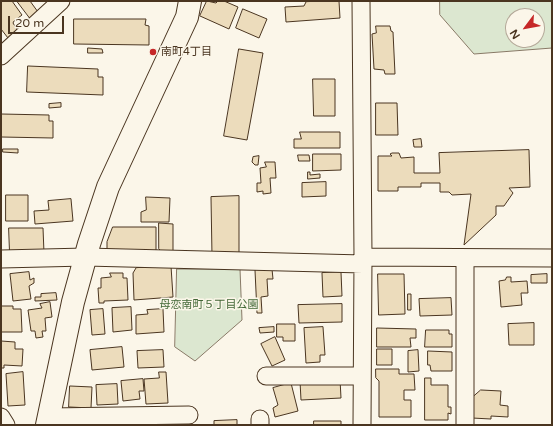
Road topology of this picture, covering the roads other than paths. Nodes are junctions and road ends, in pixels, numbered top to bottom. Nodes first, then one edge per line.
1 (61, 1) edge
2 (190, 1) edge
3 (361, 1) edge
4 (1, 56) edge
5 (86, 257) junction
6 (465, 258) junction
7 (552, 258) edge
8 (1, 259) edge
9 (363, 261) junction
10 (266, 376) dead end
11 (362, 376) junction
12 (189, 415) dead end
13 (1, 417) edge
14 (48, 421) edge
15 (6, 425) edge
16 (362, 425) edge
17 (465, 425) edge

1 - 4 street
2 - 5 street
3 - 9 street
5 - 8 street
5 - 9 street
5 - 14 street
6 - 7 street
6 - 9 street
6 - 17 street
9 - 11 street
10 - 11 street
11 - 16 street
12 - 14 street
13 - 15 street

